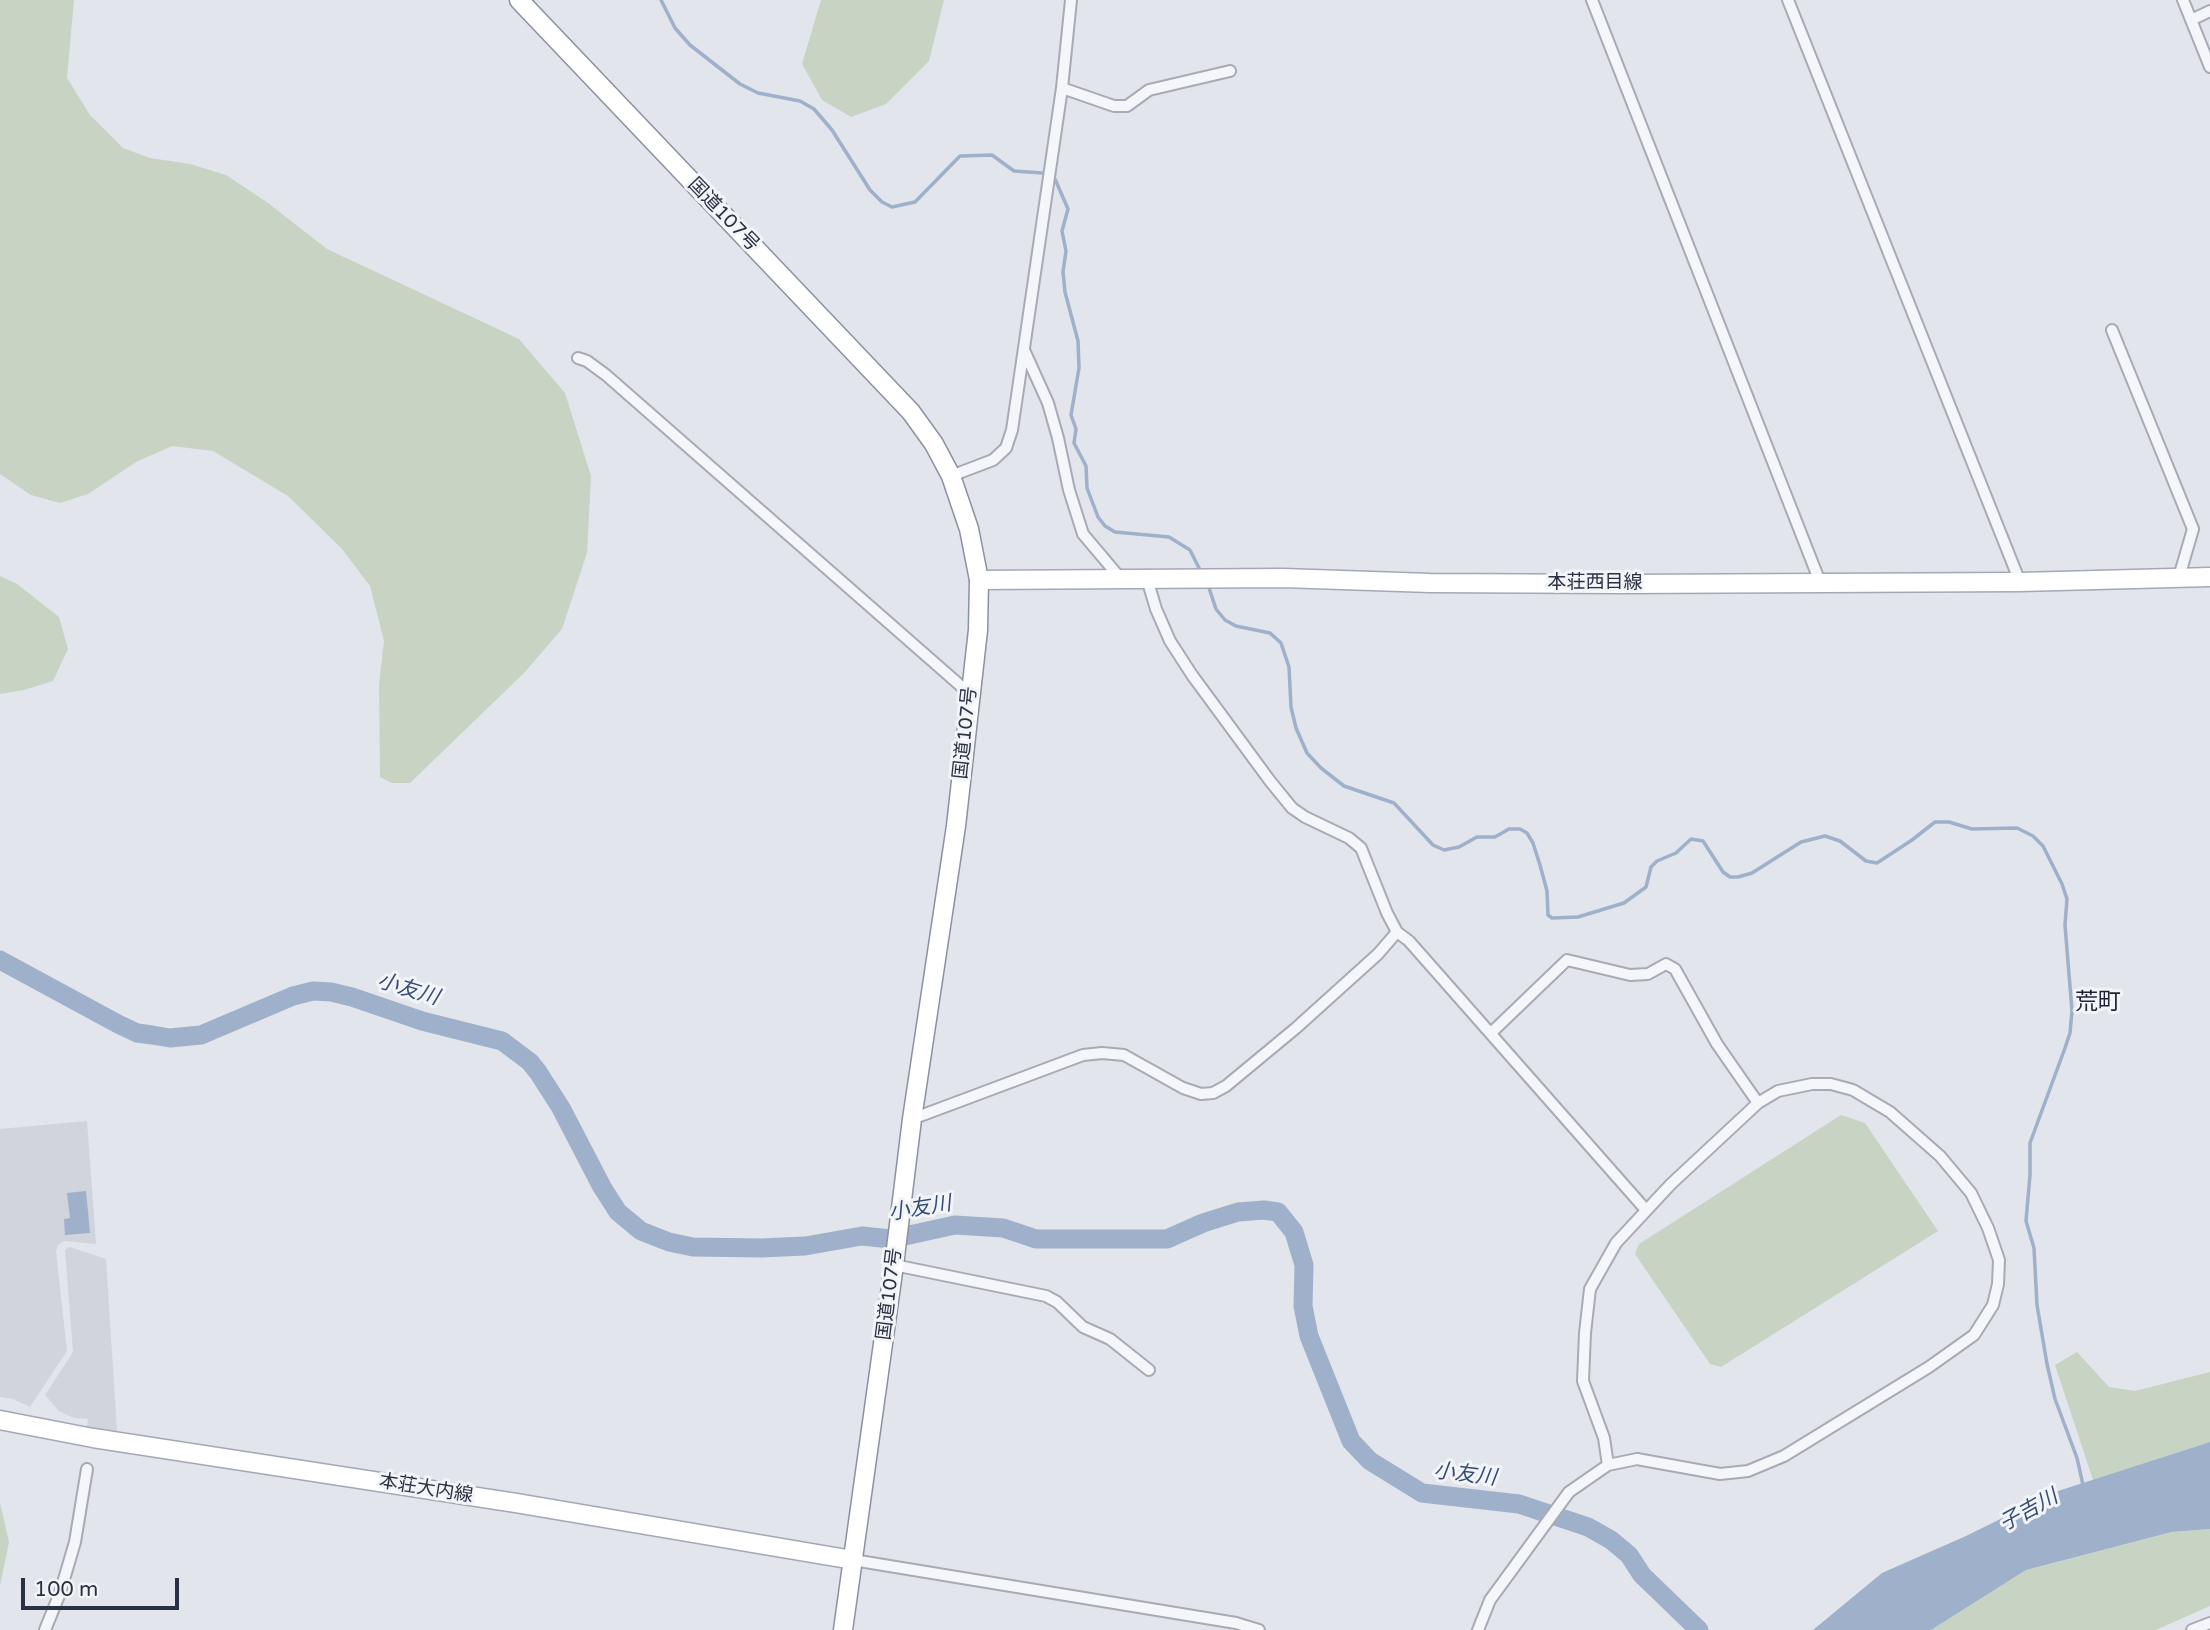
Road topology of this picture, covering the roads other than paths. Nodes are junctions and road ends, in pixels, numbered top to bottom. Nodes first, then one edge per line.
1 (519, 0) edge
2 (1071, 0) edge
3 (1591, 0) edge
4 (1788, 0) edge
5 (2183, 0) edge
6 (2210, 11) edge
7 (2191, 20) junction
8 (2210, 67) edge
9 (1230, 71) dead end
10 (1062, 88) junction
11 (2112, 330) dead end
12 (1024, 350) junction
13 (578, 358) dead end
14 (951, 476) junction
15 (2179, 577) junction
16 (2210, 577) edge
17 (1121, 579) junction
18 (1147, 579) junction
19 (979, 580) junction
20 (1820, 582) junction
21 (2020, 582) junction
22 (970, 694) junction
23 (1397, 932) junction
24 (1491, 1033) junction
25 (1758, 1103) junction
26 (912, 1119) junction
27 (1646, 1210) junction
28 (895, 1259) junction
29 (1149, 1370) dead end
30 (0, 1420) edge
31 (1608, 1465) junction
32 (87, 1469) dead end
33 (853, 1560) junction
34 (2210, 1623) edge
35 (45, 1630) edge
36 (843, 1630) edge
37 (1259, 1630) edge
38 (1478, 1630) edge
39 (2192, 1630) edge

1 - 14 main road, 国道107号
2 - 10 street
3 - 20 street
4 - 21 street
5 - 7 street
6 - 7 street
7 - 8 street
9 - 10 street
10 - 12 street
11 - 15 street
12 - 14 street
12 - 17 street
13 - 22 street
14 - 19 main road, 国道107号
15 - 16 main road, 本荘西目線
15 - 21 main road, 本荘西目線
17 - 18 main road, 本荘西目線
17 - 19 main road, 本荘西目線
18 - 20 main road, 本荘西目線
18 - 23 street
19 - 22 main road, 国道107号
20 - 21 main road, 本荘西目線
22 - 26 main road, 国道107号
23 - 24 street
23 - 26 street
24 - 25 street
24 - 27 street
25 - 27 street
25 - 31 street
26 - 28 main road, 国道107号
27 - 31 street
28 - 29 street
28 - 33 main road, 国道107号
30 - 33 main road, 本荘大内線
31 - 38 street
32 - 35 street
33 - 36 main road, 国道107号
33 - 37 street
34 - 39 street

